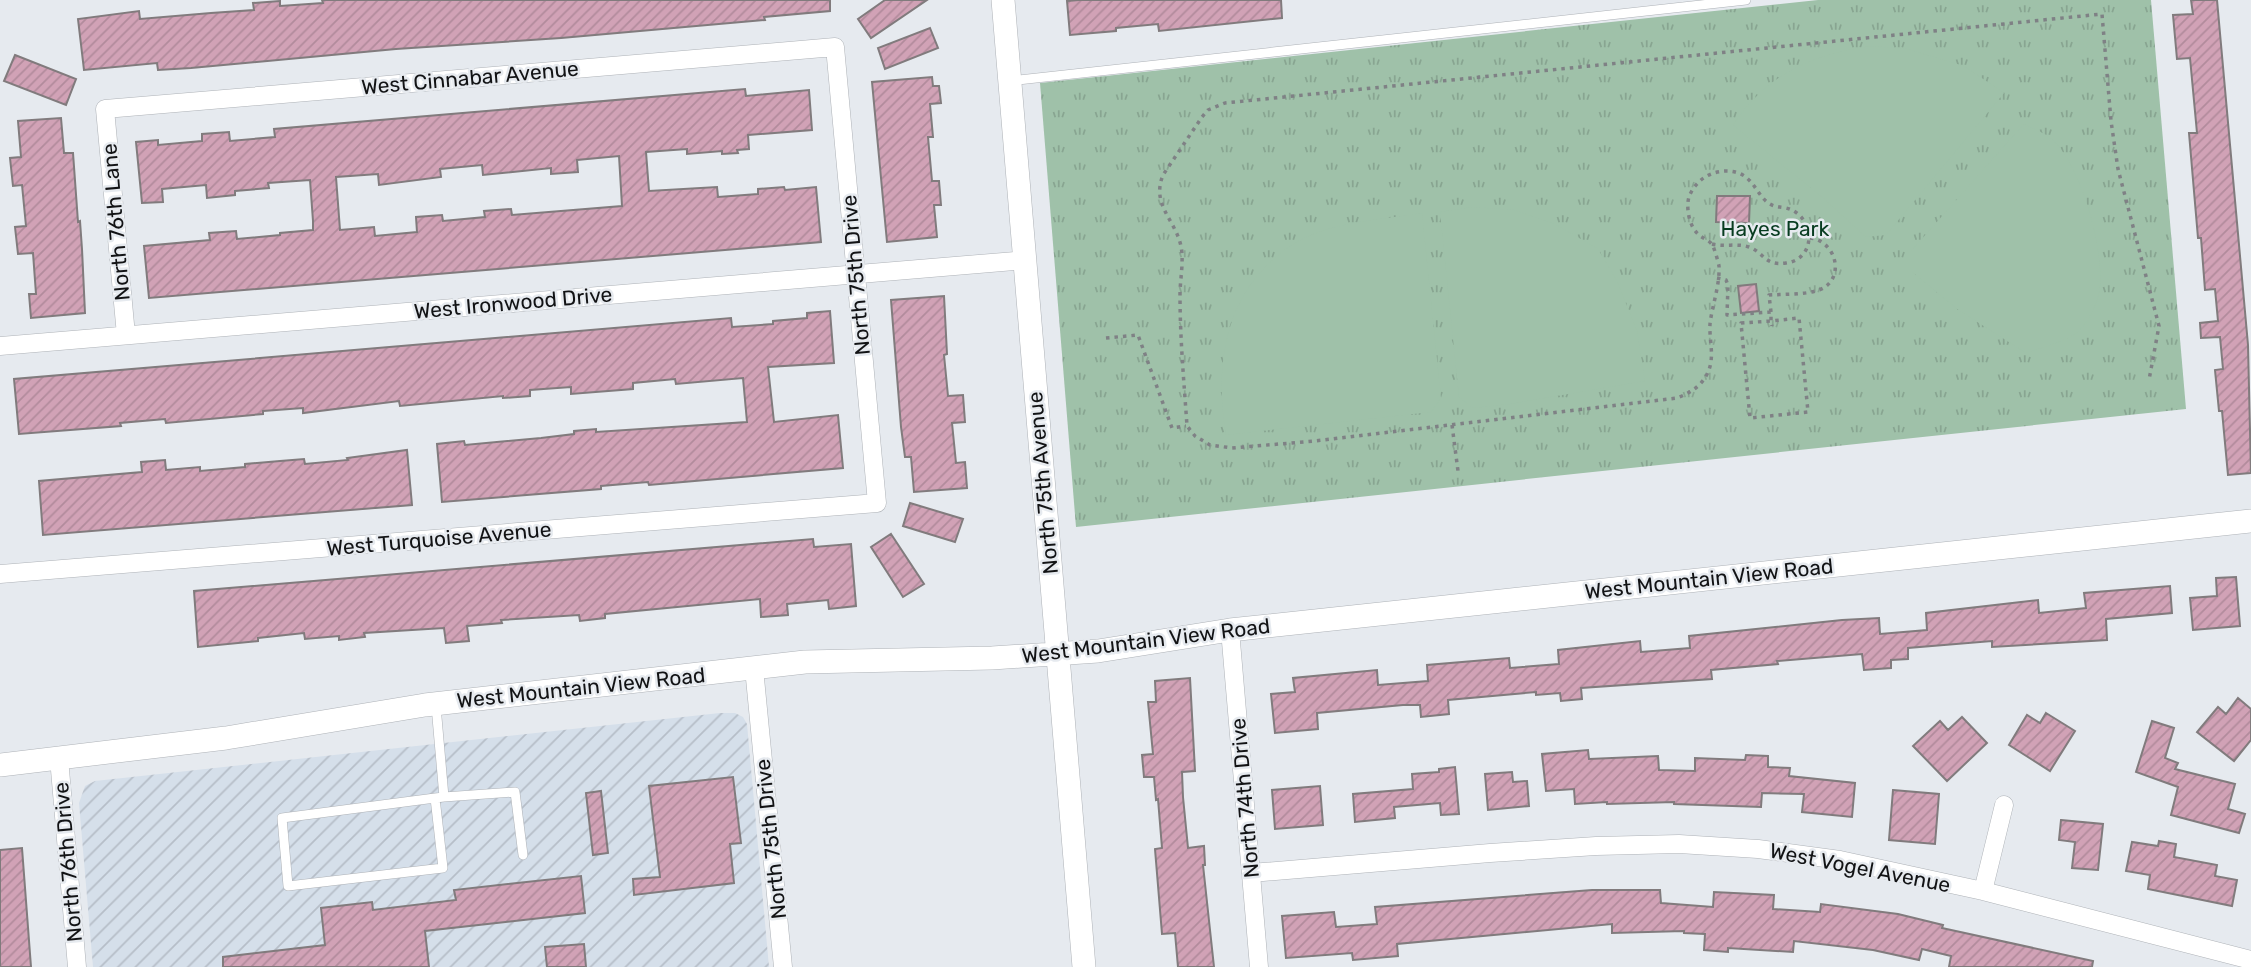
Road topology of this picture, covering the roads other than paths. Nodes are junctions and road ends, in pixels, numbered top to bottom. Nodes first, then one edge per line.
1 (1003, 0) edge
2 (1746, 0) edge
3 (835, 47) joint
4 (1009, 81) junction
5 (105, 109) joint
6 (1026, 260) junction
7 (856, 274) junction
8 (126, 335) junction
9 (0, 346) edge
10 (877, 503) joint
11 (2251, 521) edge
12 (0, 574) edge
13 (1230, 630) junction
14 (1057, 654) junction
15 (754, 668) junction
16 (436, 704) junction
17 (60, 758) junction
18 (0, 765) edge
19 (440, 798) junction
20 (2004, 805) dead end
21 (523, 855) dead end
22 (1251, 873) junction
23 (1983, 891) junction
24 (2251, 960) edge
25 (77, 967) edge
26 (783, 967) edge
27 (1084, 967) edge
28 (1259, 967) edge

1 - 4 street, North 75th Avenue
2 - 4 lane
3 - 5 street, West Cinnabar Avenue
3 - 7 street, North 75th Drive
4 - 6 street, North 75th Avenue
5 - 8 street, North 76th Lane
6 - 7 street, West Ironwood Drive
6 - 14 street, North 75th Avenue
7 - 8 street, West Ironwood Drive
7 - 10 street, North 75th Drive
8 - 9 street, West Ironwood Drive
10 - 12 street, West Turquoise Avenue
11 - 13 street, West Mountain View Road
13 - 14 street, West Mountain View Road
13 - 22 street, North 74th Drive
14 - 15 street, West Mountain View Road
14 - 27 street, North 75th Avenue
15 - 16 street, West Mountain View Road
15 - 26 street, North 75th Drive
16 - 17 street, West Mountain View Road
16 - 19 lane
17 - 18 street, West Mountain View Road
17 - 25 street, North 76th Drive
19 - 19 lane
19 - 21 lane
20 - 23 street
22 - 23 street, West Vogel Avenue
22 - 28 street, North 74th Drive
23 - 24 street, West Vogel Avenue

